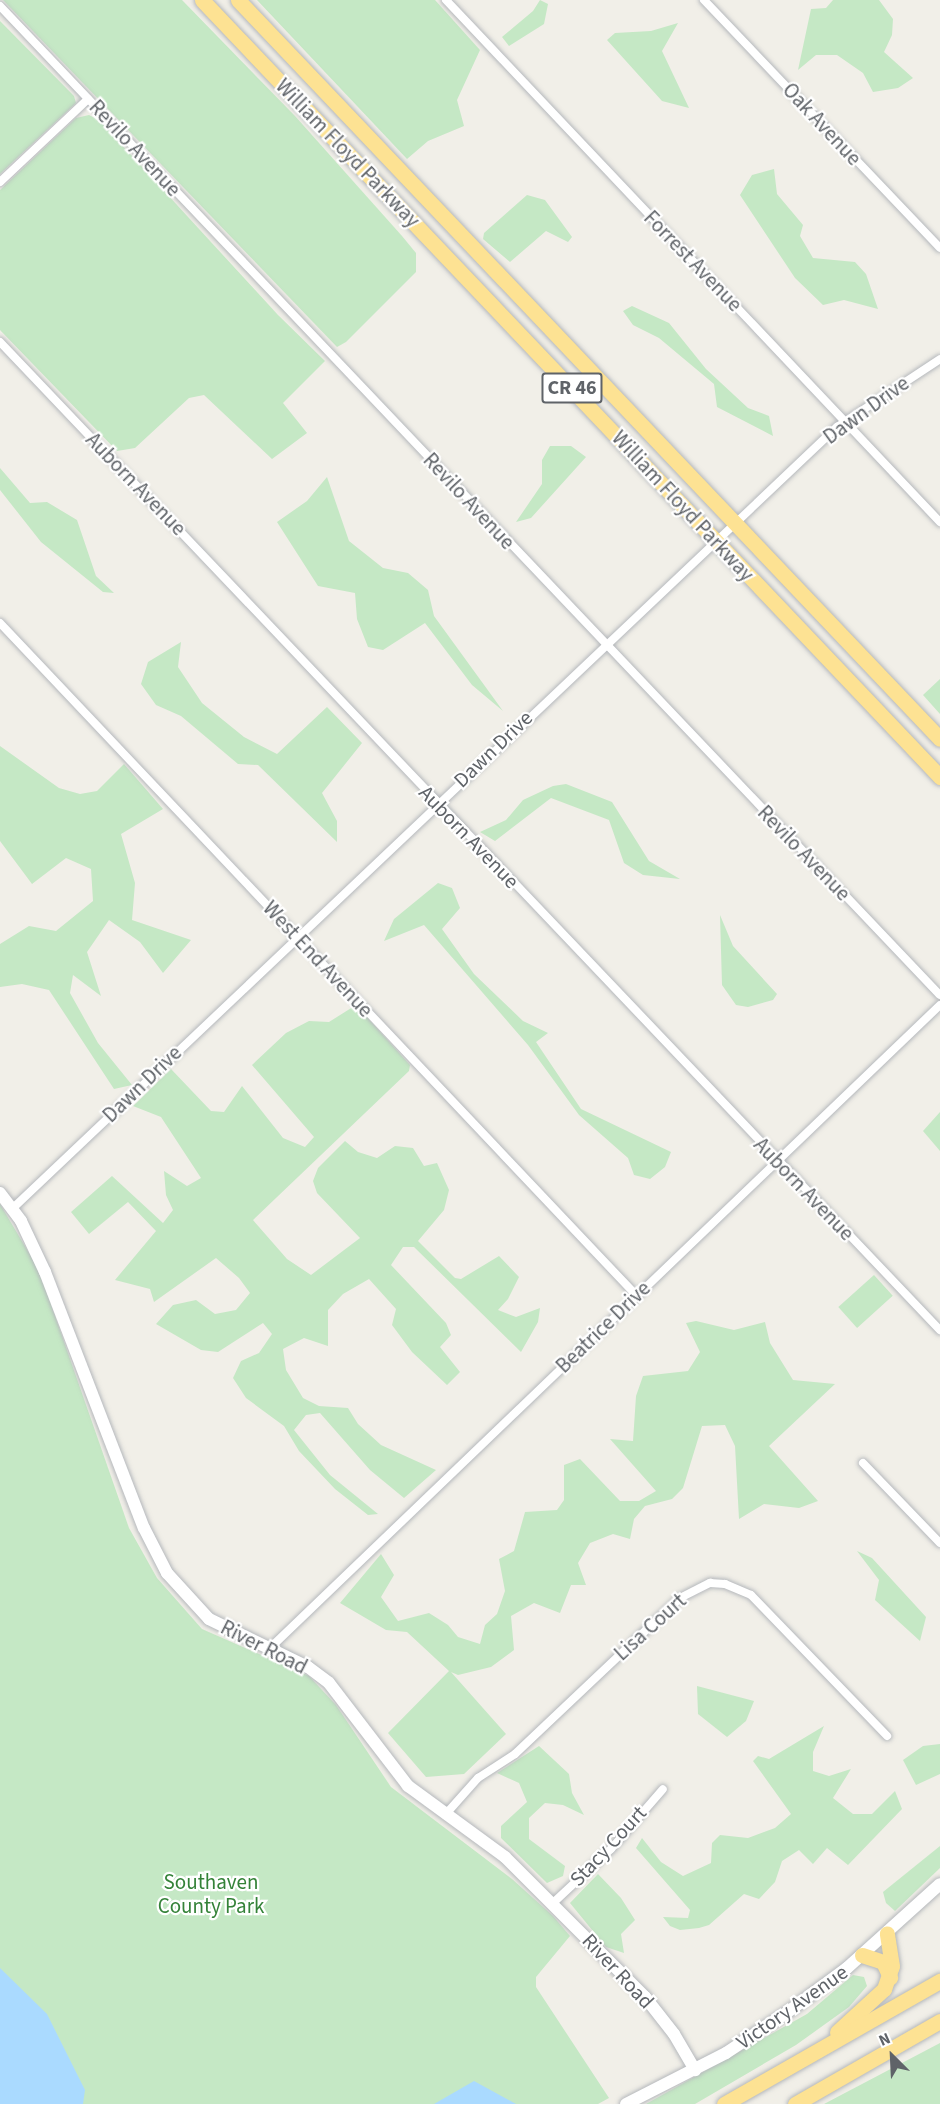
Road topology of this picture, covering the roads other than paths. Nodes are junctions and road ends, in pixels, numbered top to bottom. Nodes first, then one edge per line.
1 (202, 0) edge
2 (238, 0) edge
3 (446, 0) edge
4 (704, 0) edge
5 (0, 6) edge
6 (88, 99) junction
7 (0, 182) edge
8 (940, 248) edge
9 (0, 342) edge
10 (940, 359) edge
11 (845, 420) junction
12 (940, 522) edge
13 (735, 523) junction
14 (716, 541) junction
15 (0, 623) edge
16 (604, 644) junction
17 (940, 739) edge
18 (940, 777) edge
19 (436, 803) junction
20 (297, 936) junction
21 (940, 995) edge
22 (940, 1005) edge
23 (776, 1161) junction
24 (0, 1193) edge
25 (12, 1209) junction
26 (636, 1295) junction
27 (940, 1330) edge
28 (863, 1463) dead end
29 (940, 1543) edge
30 (268, 1650) junction
31 (887, 1736) dead end
32 (663, 1789) dead end
33 (445, 1815) junction
34 (940, 1884) edge
35 (553, 1903) junction
36 (887, 1933) junction
37 (862, 1955) junction
38 (890, 1978) junction
39 (940, 1981) edge
40 (940, 2021) edge
41 (695, 2070) junction
42 (778, 2074) junction
43 (626, 2104) edge
44 (724, 2104) edge
45 (795, 2104) edge

1 - 14 highway, William Floyd Parkway / CR 46
2 - 13 highway, William Floyd Parkway / CR 46
3 - 11 street, Forrest Avenue
4 - 8 street, Oak Avenue
5 - 6 street, Revilo Avenue
6 - 7 street
6 - 16 street, Revilo Avenue
9 - 19 street, Auborn Avenue
10 - 11 street, Dawn Drive
11 - 12 street, Forrest Avenue
11 - 13 street, Dawn Drive
13 - 14 street, Dawn Drive
13 - 17 highway, William Floyd Parkway / CR 46
14 - 16 street, Dawn Drive
14 - 18 highway, William Floyd Parkway / CR 46
15 - 20 street, West End Avenue
16 - 19 street, Dawn Drive
16 - 21 street, Revilo Avenue
19 - 20 street, Dawn Drive
19 - 23 street, Auborn Avenue
20 - 25 street, Dawn Drive
20 - 26 street, West End Avenue
22 - 23 street, Beatrice Drive
23 - 26 street, Beatrice Drive
23 - 27 street, Auborn Avenue
24 - 25 street, River Road
25 - 30 street, River Road
26 - 30 street, Beatrice Drive
28 - 29 street
30 - 33 street, River Road
31 - 33 street, Lisa Court
32 - 35 street, Stacy Court
33 - 35 street, River Road
34 - 36 street, Victory Avenue
35 - 41 street, River Road
36 - 37 street, Victory Avenue
36 - 38 highway
37 - 38 highway
37 - 41 street, Victory Avenue
38 - 42 highway
39 - 42 highway
40 - 45 highway
41 - 43 street, Victory Avenue
42 - 44 highway

